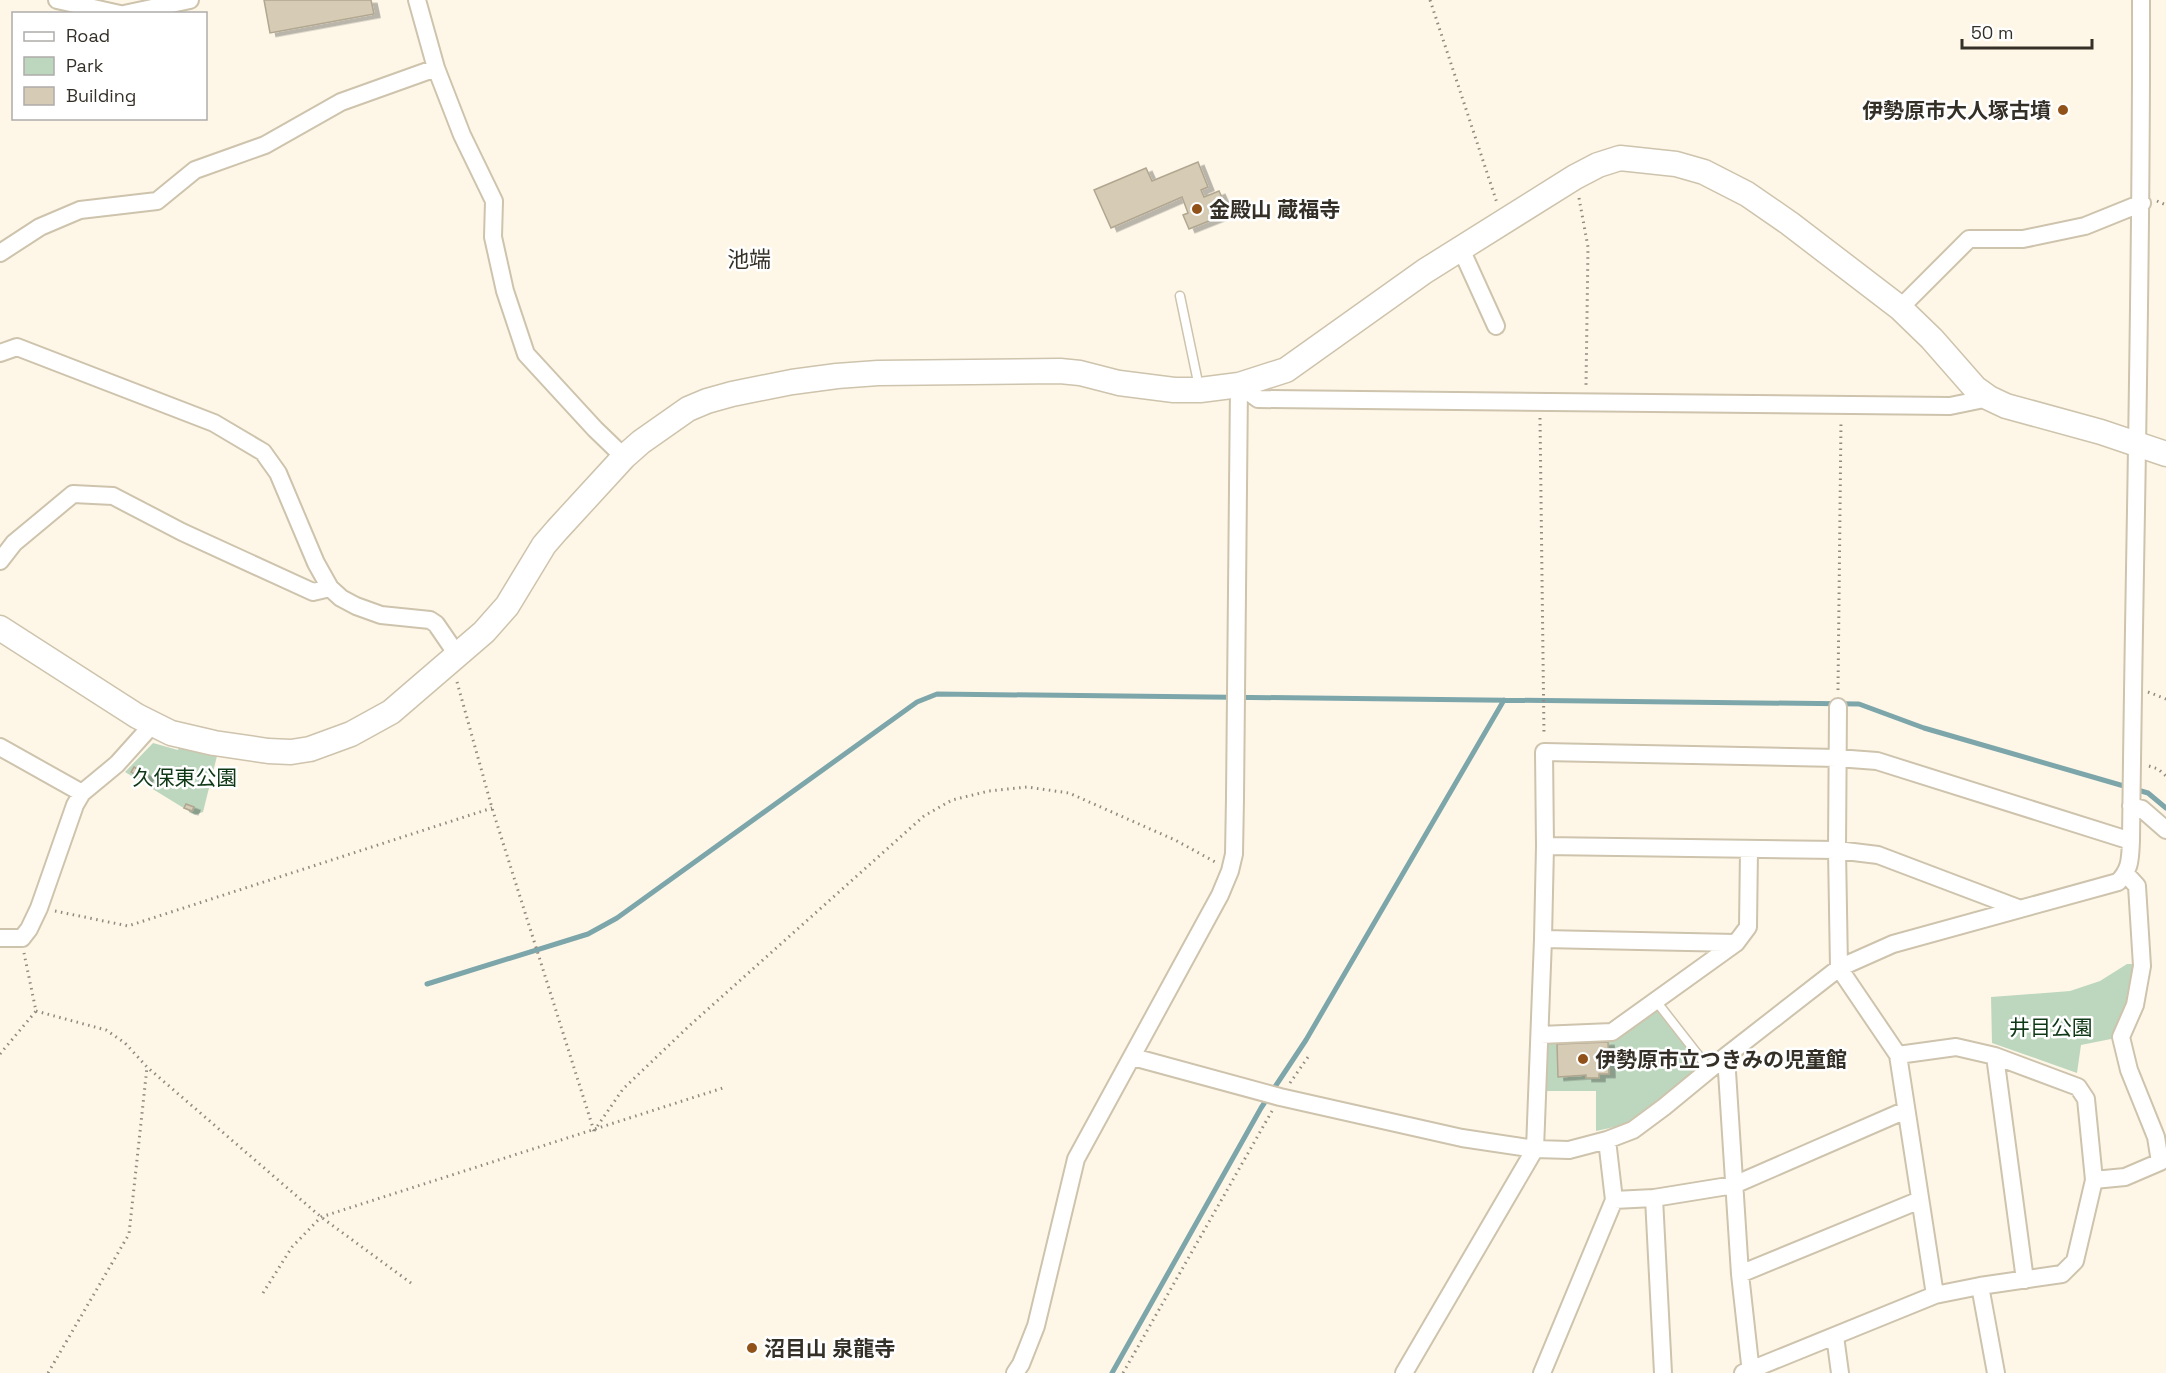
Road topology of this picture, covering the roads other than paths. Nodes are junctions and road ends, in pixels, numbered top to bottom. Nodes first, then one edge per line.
1 (57, 0) edge
2 (190, 0) edge
3 (417, 0) edge
4 (2141, 0) edge
5 (113, 12) edge
6 (132, 12) edge
7 (436, 69) junction
8 (2142, 203) junction
9 (1461, 249) junction
10 (0, 254) edge
11 (1180, 296) dead end
12 (1900, 308) junction
13 (1496, 326) dead end
14 (0, 353) edge
15 (1239, 385) junction
16 (1200, 390) junction
17 (1989, 398) junction
18 (2139, 444) junction
19 (2166, 454) edge
20 (624, 457) junction
21 (0, 561) edge
22 (330, 588) junction
23 (0, 628) edge
24 (455, 659) junction
25 (1838, 707) road end
26 (152, 726) junction
27 (0, 747) edge
28 (1837, 758) junction
29 (82, 793) junction
30 (2132, 801) junction
31 (2166, 830) edge
32 (2131, 841) junction
33 (1545, 846) junction
34 (1749, 849) junction
35 (1837, 850) junction
36 (2126, 874) junction
37 (2019, 908) junction
38 (0, 938) edge
39 (1543, 939) junction
40 (1736, 943) junction
41 (1839, 968) junction
42 (1656, 1001) junction
43 (1540, 1035) junction
44 (1898, 1055) junction
45 (1726, 1056) junction
46 (1995, 1056) junction
47 (1134, 1057) junction
48 (1709, 1069) junction
49 (1906, 1110) junction
50 (1607, 1140) junction
51 (1535, 1149) junction
52 (2094, 1180) junction
53 (1734, 1185) junction
54 (1654, 1198) junction
55 (1614, 1200) junction
56 (1920, 1200) junction
57 (1740, 1274) junction
58 (2025, 1280) junction
59 (1980, 1286) junction
60 (1935, 1295) junction
61 (1835, 1336) junction
62 (1748, 1372) edge
63 (1015, 1373) edge
64 (1404, 1373) edge
65 (1542, 1373) edge
66 (1663, 1373) edge
67 (1840, 1373) edge
68 (1994, 1373) edge

1 - 5 street
2 - 6 street
3 - 7 street
4 - 8 street
7 - 10 street
7 - 20 street
8 - 12 street
8 - 18 street
9 - 12 street
9 - 13 street
9 - 15 street
11 - 16 lane
12 - 17 street
14 - 22 street
15 - 16 street
15 - 17 street
15 - 47 street
16 - 20 street
17 - 18 street
18 - 19 street
18 - 30 street
20 - 24 street
21 - 22 street
22 - 24 street
23 - 26 street
24 - 26 street
25 - 28 street
26 - 29 street
27 - 29 street
28 - 32 street
28 - 33 street
28 - 35 street
29 - 38 street
30 - 31 street
30 - 32 street
32 - 36 street
33 - 34 street
33 - 39 street
34 - 35 street
34 - 40 street
35 - 37 street
35 - 41 street
36 - 37 street
36 - 52 street
37 - 41 street
39 - 40 street
39 - 43 street
40 - 42 street
41 - 44 street
41 - 45 street
42 - 43 street
42 - 48 lane
43 - 51 street
44 - 46 street
44 - 49 street
45 - 48 street
45 - 53 street
46 - 52 street
46 - 58 street
47 - 51 street
47 - 63 street
48 - 50 street
49 - 53 street
49 - 56 street
50 - 51 street
50 - 55 street
51 - 64 street
52 - 58 street
53 - 54 street
53 - 57 street
54 - 55 street
54 - 66 street
55 - 65 street
56 - 57 street
56 - 60 street
57 - 62 street
58 - 59 street
59 - 60 street
59 - 68 street
60 - 61 street
61 - 62 street
61 - 67 street

